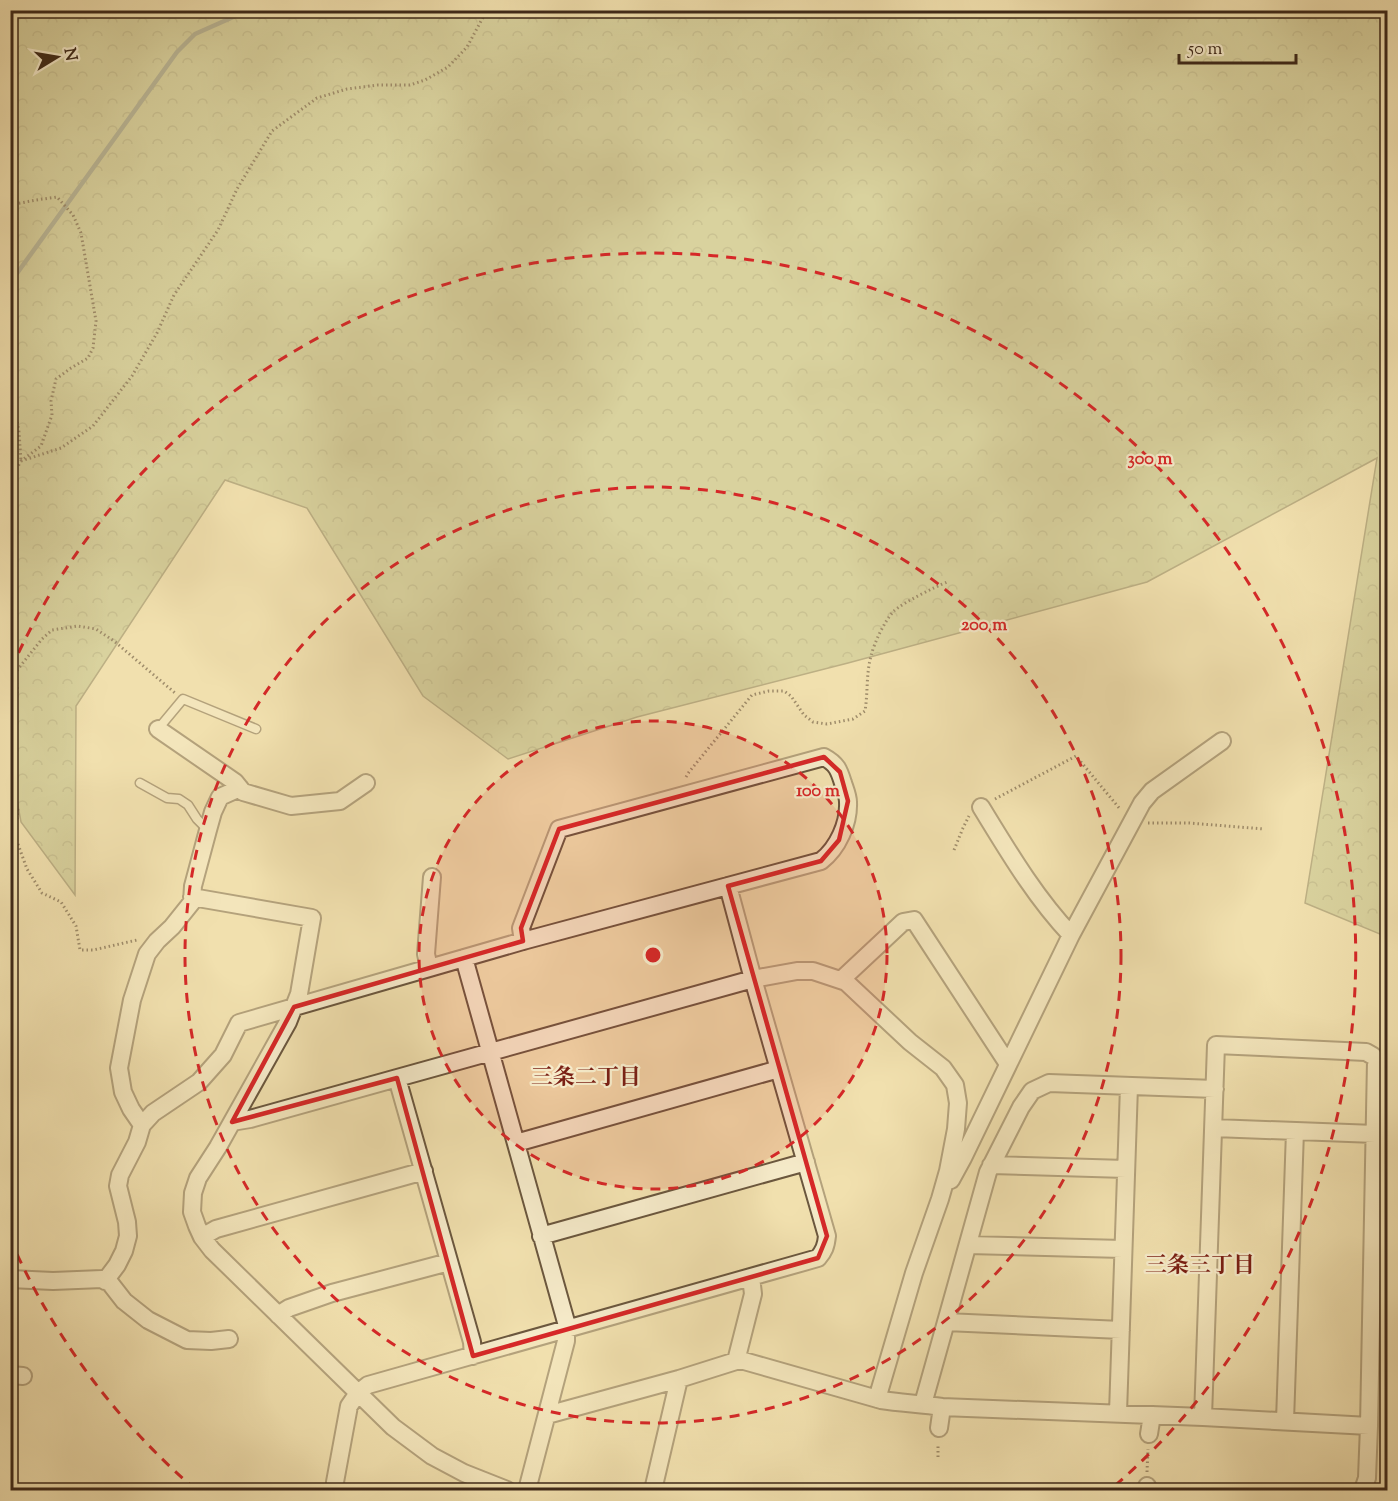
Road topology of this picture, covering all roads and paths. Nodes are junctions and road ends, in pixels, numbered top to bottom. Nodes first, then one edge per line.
1 (487, 10) edge
2 (10, 206) edge
3 (10, 417) edge
4 (21, 461) junction
5 (10, 487) edge
6 (947, 582) dead end
7 (10, 666) edge
8 (12, 675) edge
9 (183, 699) junction
10 (10, 713) edge
11 (158, 729) joint
12 (256, 729) dead end
13 (1222, 741) dead end
14 (140, 783) dead end
15 (366, 783) dead end
16 (240, 788) junction
17 (686, 794) junction
18 (10, 806) edge
19 (981, 807) junction
20 (1132, 822) junction
21 (1264, 829) dead end
22 (208, 830) junction
23 (954, 849) dead end
24 (432, 877) dead end
25 (728, 886) junction
26 (192, 897) junction
27 (1071, 935) junction
28 (141, 939) dead end
29 (523, 941) junction
30 (465, 958) junction
31 (429, 968) junction
32 (753, 979) junction
33 (842, 980) junction
34 (294, 1007) junction
35 (490, 1052) junction
36 (1008, 1064) junction
37 (779, 1069) junction
38 (397, 1078) junction
39 (1129, 1086) junction
40 (1215, 1089) junction
41 (232, 1122) junction
42 (142, 1125) junction
43 (1214, 1128) junction
44 (1295, 1131) junction
45 (1375, 1134) junction
46 (516, 1143) junction
47 (806, 1162) junction
48 (991, 1165) junction
49 (1126, 1169) junction
50 (424, 1171) junction
51 (940, 1199) junction
52 (541, 1236) junction
53 (202, 1237) junction
54 (968, 1245) junction
55 (1124, 1249) junction
56 (449, 1262) junction
57 (751, 1277) junction
58 (10, 1279) edge
59 (105, 1281) junction
60 (278, 1315) junction
61 (946, 1322) junction
62 (567, 1329) junction
63 (1120, 1330) junction
64 (229, 1339) dead end
65 (473, 1356) junction
66 (736, 1361) junction
67 (679, 1378) junction
68 (358, 1393) junction
69 (877, 1399) junction
70 (923, 1404) junction
71 (942, 1407) junction
72 (1118, 1413) junction
73 (547, 1415) junction
74 (1152, 1415) junction
75 (1203, 1417) junction
76 (1285, 1421) junction
77 (1369, 1426) junction
78 (939, 1428) dead end
79 (1149, 1434) joint
80 (1147, 1488) edge
81 (336, 1491) edge
82 (507, 1491) edge
83 (527, 1491) edge
84 (653, 1491) edge
85 (1363, 1491) edge

1 - 4 path
2 - 4 path
3 - 4 path
4 - 5 path
6 - 17 path
7 - 8 path
8 - 9 path
8 - 10 path
9 - 11 lane
9 - 12 lane
11 - 16 street
13 - 20 street
14 - 22 lane
15 - 16 street
16 - 22 street
17 - 25 street
17 - 29 street
18 - 28 path
19 - 20 path
19 - 23 path
19 - 27 street
20 - 21 path
20 - 27 street
22 - 26 street
24 - 31 street
25 - 29 street
25 - 32 street
26 - 34 street
26 - 42 street
27 - 36 street
29 - 30 street
30 - 31 street
30 - 35 street
31 - 34 street
32 - 33 street
32 - 35 street
32 - 37 street
33 - 36 street
33 - 51 street
34 - 41 street
34 - 42 street
35 - 38 street
35 - 46 street
36 - 51 street
37 - 46 street
37 - 47 street
38 - 41 street
38 - 50 street
39 - 40 street
39 - 48 street
39 - 49 street
40 - 43 street
40 - 45 street
41 - 53 street
42 - 59 street
43 - 44 street
43 - 75 street
44 - 45 street
44 - 76 street
45 - 77 street
46 - 52 street
47 - 52 street
47 - 57 street
48 - 49 street
48 - 54 street
49 - 55 street
50 - 53 street
50 - 56 street
51 - 69 street
52 - 62 street
53 - 60 street
54 - 55 street
54 - 61 street
55 - 63 street
56 - 60 street
56 - 65 street
57 - 62 street
57 - 66 street
58 - 59 street
59 - 64 street
60 - 68 street
61 - 63 street
61 - 70 street
62 - 65 street
62 - 73 street
63 - 72 street
65 - 68 street
66 - 67 street
66 - 69 street
67 - 73 street
67 - 84 street
68 - 81 street
68 - 82 street
69 - 70 street
70 - 71 street
71 - 72 street
71 - 78 street
72 - 74 street
73 - 83 street
74 - 75 street
74 - 79 street
75 - 76 street
76 - 77 street
77 - 85 street
79 - 80 path

